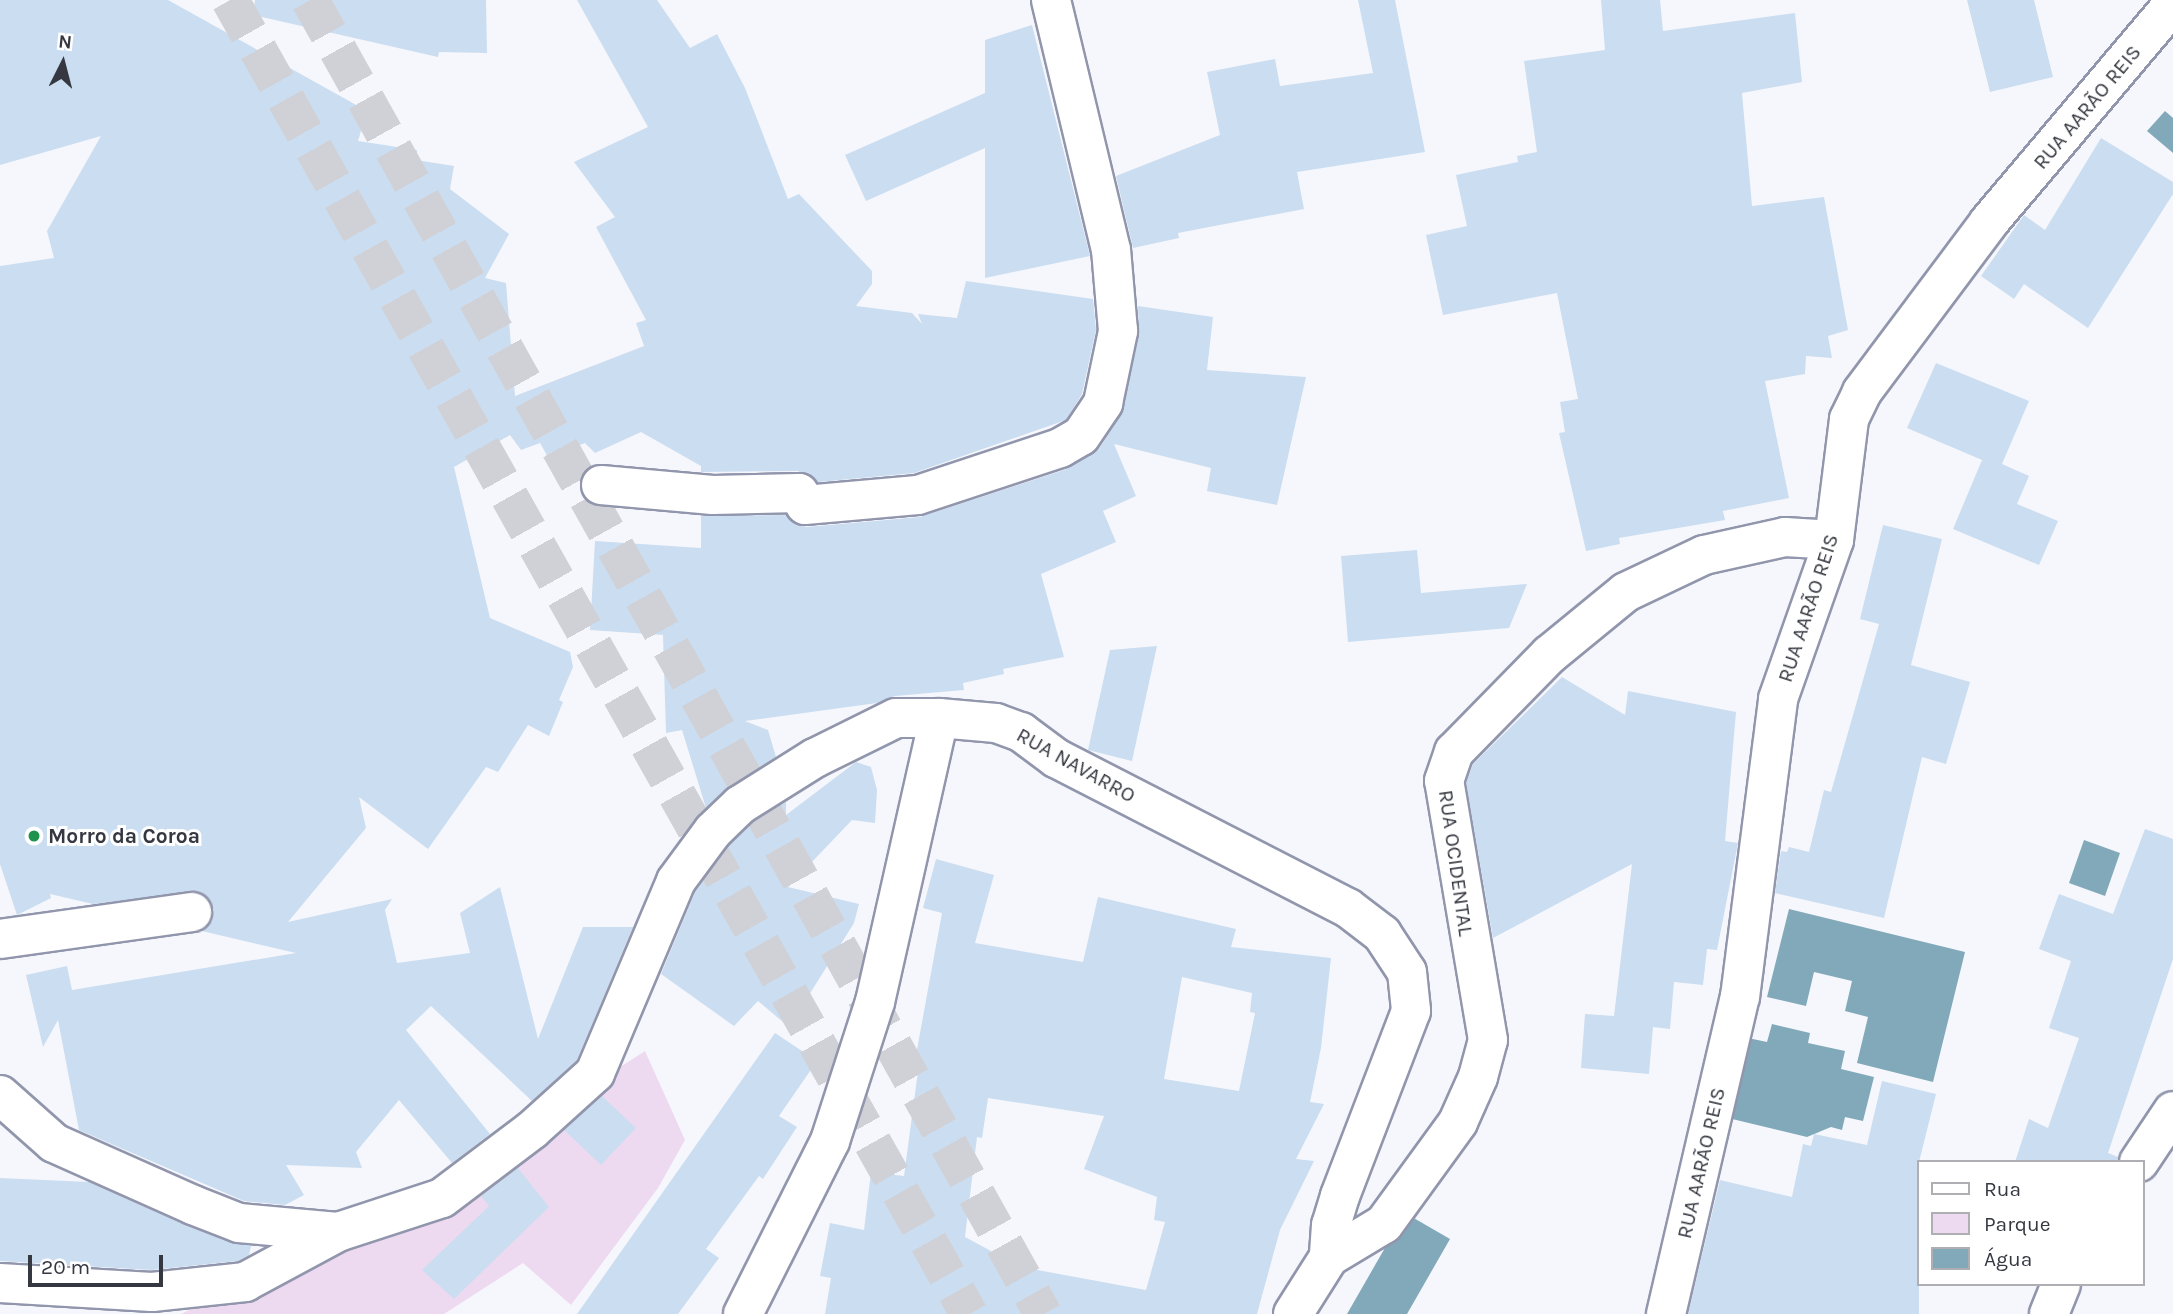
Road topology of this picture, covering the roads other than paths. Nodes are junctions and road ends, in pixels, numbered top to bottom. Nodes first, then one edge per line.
1 (1051, 0) edge
2 (2173, 4) edge
3 (601, 485) dead end
4 (1834, 540) junction
5 (939, 718) junction
6 (192, 912) dead end
7 (0, 939) edge
8 (0, 1095) edge
9 (2173, 1111) edge
10 (2140, 1160) edge
11 (338, 1232) junction
12 (1329, 1257) junction
13 (0, 1283) edge
14 (2060, 1286) edge
15 (743, 1314) edge
16 (1293, 1314) edge
17 (1666, 1314) edge
18 (2049, 1314) edge

1 - 3 street
2 - 4 street, RUA AARÃO REIS
4 - 12 street, RUA OCIDENTAL
4 - 17 street, RUA AARÃO REIS
5 - 11 street, RUA NAVARRO
5 - 12 street, RUA NAVARRO
5 - 15 street
6 - 7 street
8 - 11 street
9 - 10 street
11 - 13 street
12 - 16 street, RUA OCIDENTAL
14 - 18 street

